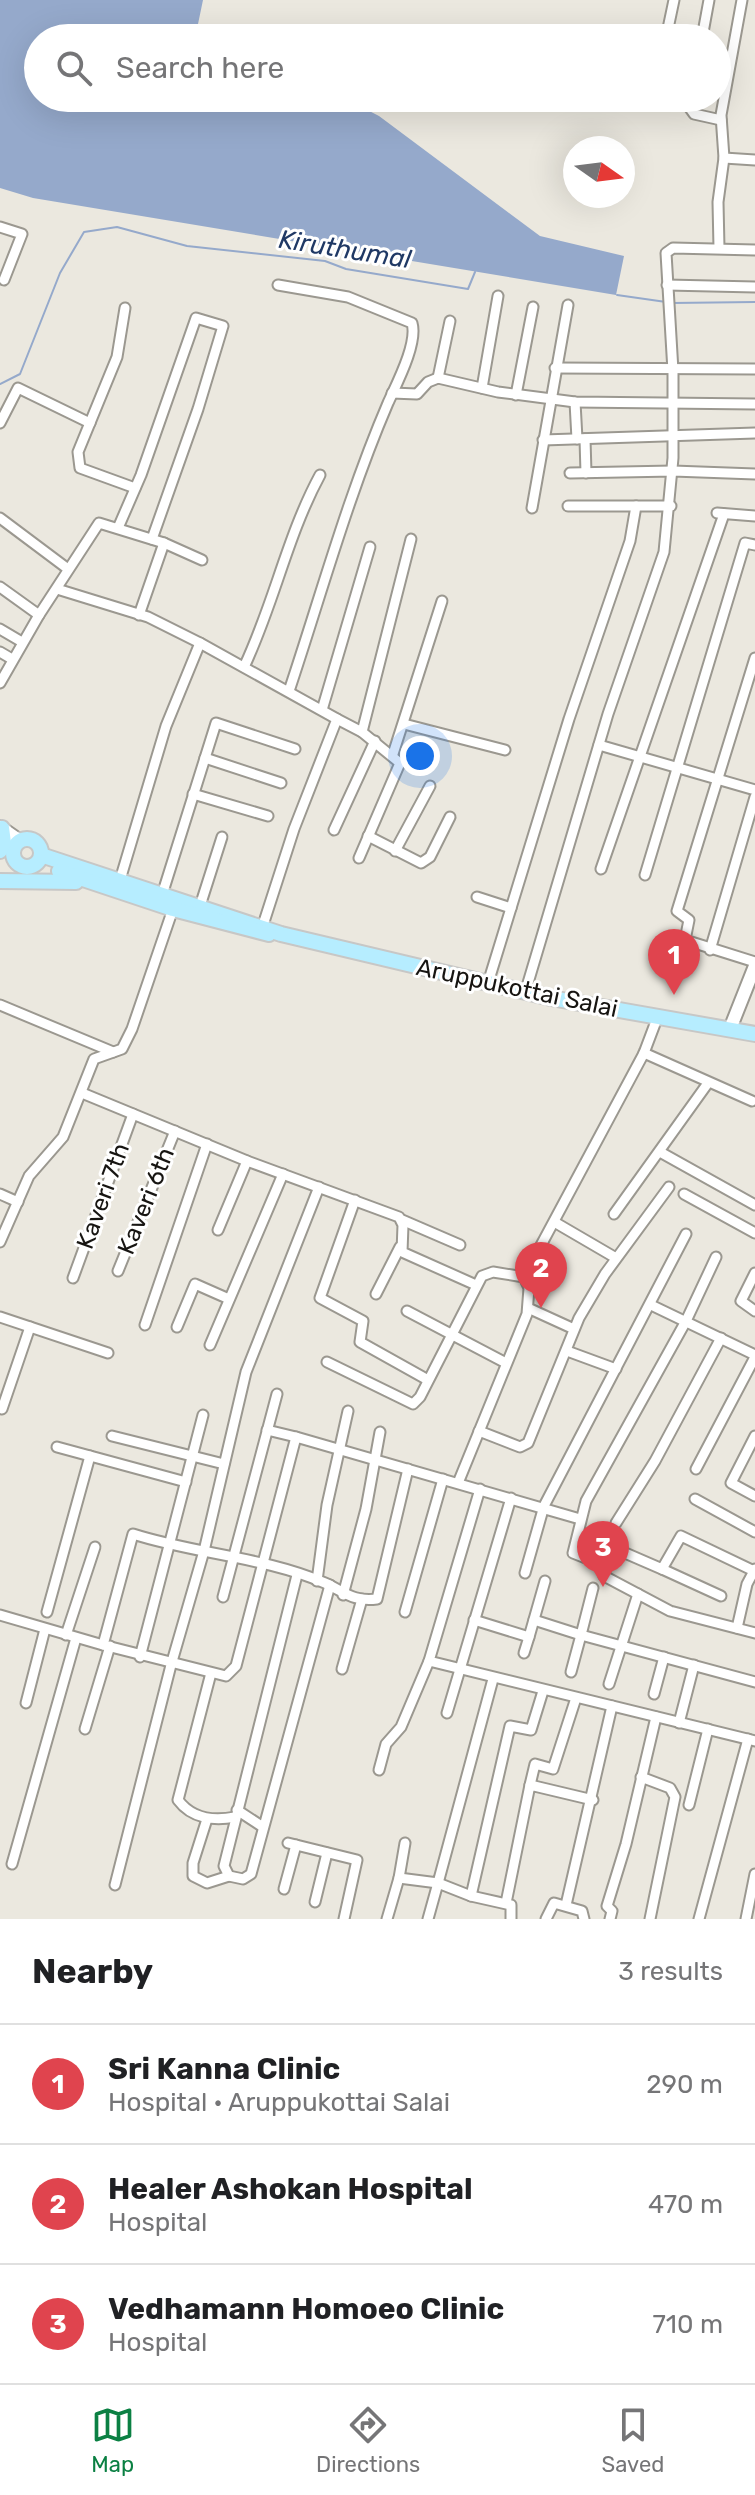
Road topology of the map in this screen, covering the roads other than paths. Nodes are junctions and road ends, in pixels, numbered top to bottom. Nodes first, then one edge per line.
1 (674, 0) edge
2 (709, 0) edge
3 (742, 0) edge
4 (669, 24) edge
5 (705, 24) edge
6 (731, 63) edge
7 (693, 112) edge
8 (722, 112) edge
9 (721, 120) junction
10 (724, 158) junction
11 (755, 160) edge
12 (0, 227) edge
13 (719, 248) junction
14 (755, 250) edge
15 (1, 281) edge
16 (278, 285) dead end
17 (667, 285) junction
18 (755, 287) edge
19 (498, 296) dead end
20 (568, 305) dead end
21 (533, 307) dead end
22 (125, 308) dead end
23 (450, 321) dead end
24 (555, 368) junction
25 (755, 369) edge
26 (673, 371) junction
27 (438, 378) junction
28 (482, 388) junction
29 (392, 393) junction
30 (516, 395) junction
31 (549, 399) junction
32 (575, 402) junction
33 (755, 404) edge
34 (673, 405) junction
35 (0, 423) edge
36 (90, 423) junction
37 (755, 433) edge
38 (672, 436) junction
39 (581, 439) junction
40 (543, 440) junction
41 (673, 471) junction
42 (570, 473) dead end
43 (586, 473) junction
44 (755, 474) edge
45 (320, 475) dead end
46 (135, 488) junction
47 (568, 506) dead end
48 (636, 506) junction
49 (671, 506) junction
50 (532, 508) dead end
51 (755, 516) edge
52 (0, 518) edge
53 (118, 528) junction
54 (152, 539) junction
55 (411, 539) dead end
56 (164, 543) junction
57 (755, 545) edge
58 (370, 547) dead end
59 (202, 560) dead end
60 (68, 569) junction
61 (0, 587) edge
62 (57, 589) junction
63 (442, 601) dead end
64 (39, 615) junction
65 (139, 615) junction
66 (0, 629) edge
67 (22, 642) junction
68 (200, 643) junction
69 (0, 652) edge
70 (755, 658) edge
71 (12, 659) junction
72 (244, 667) junction
73 (0, 683) edge
74 (289, 691) junction
75 (322, 710) junction
76 (337, 719) junction
77 (404, 724) junction
78 (362, 732) junction
79 (375, 741) junction
80 (599, 745) junction
81 (295, 749) dead end
82 (505, 750) dead end
83 (393, 754) junction
84 (639, 756) junction
85 (205, 758) junction
86 (677, 767) junction
87 (718, 779) junction
88 (281, 783) dead end
89 (430, 786) dead end
90 (755, 790) edge
91 (193, 794) junction
92 (755, 797) edge
93 (268, 816) dead end
94 (450, 817) dead end
95 (1, 828) edge
96 (334, 830) dead end
97 (368, 836) junction
98 (222, 837) dead end
99 (395, 851) junction
100 (11, 853) edge
101 (359, 858) dead end
102 (39, 859) junction
103 (601, 869) dead end
104 (0, 872) edge
105 (645, 875) dead end
106 (120, 880) junction
107 (0, 881) edge
108 (92, 882) junction
109 (162, 895) junction
110 (477, 897) dead end
111 (200, 906) junction
112 (511, 908) junction
113 (173, 909) junction
114 (263, 925) junction
115 (281, 934) junction
116 (710, 950) junction
117 (755, 964) edge
118 (488, 983) junction
119 (525, 993) junction
120 (0, 1005) edge
121 (658, 1016) junction
122 (730, 1029) junction
123 (755, 1034) edge
124 (113, 1052) junction
125 (644, 1053) junction
126 (708, 1083) junction
127 (82, 1093) junction
128 (752, 1101) dead end
129 (133, 1114) junction
130 (175, 1131) junction
131 (207, 1144) junction
132 (660, 1152) junction
133 (247, 1161) junction
134 (283, 1174) junction
135 (319, 1187) junction
136 (669, 1187) dead end
137 (0, 1194) edge
138 (684, 1194) dead end
139 (355, 1200) junction
140 (18, 1202) junction
141 (755, 1205) edge
142 (614, 1214) dead end
143 (402, 1220) junction
144 (556, 1223) junction
145 (218, 1230) dead end
146 (754, 1230) edge
147 (686, 1234) dead end
148 (1, 1239) edge
149 (460, 1245) dead end
150 (400, 1247) junction
151 (716, 1257) dead end
152 (616, 1258) junction
153 (118, 1271) dead end
154 (755, 1273) edge
155 (524, 1277) junction
156 (73, 1278) dead end
157 (476, 1285) junction
158 (376, 1294) dead end
159 (229, 1299) junction
160 (651, 1305) junction
161 (528, 1308) junction
162 (407, 1311) dead end
163 (755, 1311) edge
164 (0, 1317) edge
165 (694, 1324) junction
166 (145, 1325) dead end
167 (30, 1327) junction
168 (177, 1327) dead end
169 (574, 1329) junction
170 (450, 1336) junction
171 (721, 1338) junction
172 (210, 1345) dead end
173 (567, 1351) junction
174 (108, 1353) dead end
175 (755, 1356) edge
176 (327, 1362) dead end
177 (506, 1363) junction
178 (616, 1369) junction
179 (428, 1380) junction
180 (277, 1394) dead end
181 (2, 1409) dead end
182 (348, 1411) dead end
183 (203, 1415) dead end
184 (267, 1430) junction
185 (479, 1431) junction
186 (380, 1432) dead end
187 (112, 1436) dead end
188 (755, 1436) edge
189 (296, 1437) junction
190 (57, 1447) dead end
191 (340, 1449) junction
192 (90, 1456) junction
193 (192, 1457) junction
194 (374, 1460) junction
195 (224, 1464) junction
196 (408, 1469) junction
197 (696, 1469) dead end
198 (443, 1479) junction
199 (186, 1482) junction
200 (458, 1483) junction
201 (480, 1489) junction
202 (755, 1496) edge
203 (511, 1498) junction
204 (695, 1499) dead end
205 (544, 1506) junction
206 (580, 1519) junction
207 (616, 1523) dead end
208 (755, 1532) edge
209 (579, 1533) junction
210 (169, 1546) junction
211 (95, 1547) dead end
212 (204, 1551) junction
213 (234, 1559) junction
214 (260, 1564) junction
215 (662, 1569) junction
216 (754, 1570) edge
217 (525, 1573) dead end
218 (297, 1575) junction
219 (317, 1581) junction
220 (545, 1581) dead end
221 (330, 1585) junction
222 (751, 1585) edge
223 (593, 1588) dead end
224 (638, 1594) junction
225 (343, 1595) junction
226 (721, 1596) dead end
227 (223, 1597) dead end
228 (362, 1599) junction
229 (47, 1612) dead end
230 (405, 1612) dead end
231 (0, 1615) edge
232 (474, 1620) junction
233 (534, 1620) junction
234 (737, 1628) junction
235 (45, 1629) junction
236 (755, 1633) edge
237 (581, 1635) junction
238 (71, 1636) junction
239 (529, 1637) junction
240 (107, 1645) junction
241 (620, 1645) junction
242 (524, 1653) dead end
243 (140, 1657) junction
244 (664, 1657) junction
245 (429, 1661) junction
246 (171, 1665) junction
247 (694, 1665) junction
248 (342, 1669) dead end
249 (459, 1669) junction
250 (571, 1672) dead end
251 (211, 1673) junction
252 (493, 1679) junction
253 (755, 1682) edge
254 (609, 1684) dead end
255 (543, 1691) junction
256 (654, 1694) dead end
257 (576, 1698) junction
258 (26, 1703) dead end
259 (612, 1706) junction
260 (447, 1713) dead end
261 (656, 1717) junction
262 (679, 1723) junction
263 (85, 1729) dead end
264 (708, 1729) junction
265 (752, 1740) edge
266 (379, 1770) dead end
267 (641, 1777) junction
268 (530, 1785) junction
269 (593, 1800) junction
270 (689, 1805) dead end
271 (236, 1814) junction
272 (207, 1819) junction
273 (263, 1827) junction
274 (405, 1843) dead end
275 (327, 1853) junction
276 (12, 1864) dead end
277 (229, 1876) junction
278 (399, 1878) junction
279 (754, 1881) edge
280 (438, 1883) junction
281 (115, 1885) dead end
282 (284, 1889) dead end
283 (471, 1896) junction
284 (315, 1902) dead end
285 (506, 1903) junction
286 (566, 1905) junction
287 (344, 1917) edge
288 (356, 1919) edge
289 (387, 1919) edge
290 (428, 1919) edge
291 (511, 1919) edge
292 (546, 1919) edge
293 (584, 1919) edge
294 (610, 1919) edge
295 (650, 1919) edge
296 (699, 1919) edge
297 (746, 1919) edge

1 - 4 street
2 - 5 street
3 - 6 street
7 - 9 street
8 - 9 street
9 - 10 street
10 - 11 street
10 - 13 street
12 - 15 street
13 - 14 street
13 - 17 street
16 - 29 street
17 - 18 street
17 - 26 street
19 - 28 street
20 - 24 street
21 - 30 street
22 - 36 street
23 - 27 street
24 - 26 street
24 - 31 street
25 - 26 street
26 - 34 street
27 - 28 street
27 - 29 street
28 - 30 street
29 - 74 street
30 - 31 street
31 - 32 street
31 - 40 street
32 - 34 street
32 - 39 street
33 - 34 street
34 - 38 street
35 - 36 street
36 - 46 street
37 - 38 street
38 - 39 street
38 - 41 street
39 - 40 street
39 - 43 street
40 - 50 street
41 - 43 street
41 - 44 street
41 - 49 street
42 - 43 street
45 - 72 street
46 - 53 street
46 - 54 street
47 - 48 street
48 - 49 street
48 - 112 street
49 - 80 street
51 - 84 street
52 - 60 street
53 - 54 street
53 - 60 street
54 - 56 street
55 - 78 street
56 - 59 street
56 - 65 street
57 - 86 street
58 - 75 street
60 - 62 street
61 - 64 street
62 - 64 street
62 - 65 street
63 - 77 street
64 - 67 street
65 - 68 street
66 - 67 street
67 - 71 street
68 - 72 street
68 - 106 street
69 - 71 street
70 - 87 street
71 - 73 street
72 - 74 street
74 - 75 street
75 - 76 street
76 - 78 street
76 - 114 street
77 - 82 street
77 - 83 street
78 - 79 street
79 - 83 street
79 - 96 street
80 - 84 street
80 - 119 street
81 - 85 street
83 - 97 street
84 - 86 street
84 - 103 street
85 - 88 street
85 - 91 street
86 - 87 street
86 - 105 street
87 - 90 street
87 - 116 street
89 - 99 street
91 - 93 street
91 - 109 street
92 - 116 street
94 - 99 street
95 - 100 main road
97 - 99 street
97 - 101 street
98 - 111 street
100 - 102 main road
100 - 102 main road
100 - 104 main road
102 - 106 main road, Aruppukottai Salai
102 - 108 main road, Aruppukottai Salai
106 - 109 main road, Aruppukottai Salai
107 - 108 main road
108 - 113 main road, Aruppukottai Salai
109 - 111 main road, Aruppukottai Salai
110 - 112 street
111 - 114 main road, Aruppukottai Salai
112 - 118 street
113 - 115 main road, Aruppukottai Salai
113 - 124 street
114 - 115 main road, Aruppukottai Salai
115 - 118 main road, Aruppukottai Salai
116 - 117 street
117 - 122 street
118 - 119 main road, Aruppukottai Salai
119 - 121 main road, Aruppukottai Salai
120 - 124 street
121 - 122 main road, Aruppukottai Salai
121 - 125 street
122 - 123 main road, Aruppukottai Salai
124 - 127 street
125 - 126 street
125 - 144 street
126 - 128 street
126 - 132 street
127 - 129 street
127 - 140 street
129 - 130 street
129 - 156 street, Kaveri 7th
130 - 131 street
130 - 153 street, Kaveri 6th
131 - 133 street
131 - 166 street
132 - 141 street
132 - 142 street
133 - 134 street
133 - 145 street
134 - 135 street
134 - 159 street
135 - 139 street
135 - 195 street
136 - 152 street
137 - 140 street
138 - 146 street
139 - 143 street
139 - 179 street
140 - 148 street
143 - 149 street
143 - 150 street
144 - 152 street
144 - 155 street
147 - 160 street
150 - 157 street
150 - 158 street
151 - 165 street
152 - 169 street
154 - 163 street
155 - 157 street
155 - 161 street
157 - 170 street
159 - 168 street
159 - 172 street
160 - 165 street
160 - 178 street
161 - 169 street
161 - 177 street
162 - 170 street
164 - 167 street
165 - 171 street
165 - 206 street
167 - 174 street
167 - 181 street
169 - 173 street
170 - 177 street
170 - 179 street
171 - 175 street
171 - 207 street
173 - 178 street
173 - 185 street
175 - 197 street
176 - 179 street
177 - 185 street
178 - 205 street
180 - 184 street
182 - 191 street
183 - 193 street
184 - 189 street
184 - 213 street
185 - 200 street
186 - 194 street
187 - 193 street
188 - 202 street
189 - 191 street
189 - 214 street
190 - 192 street
191 - 194 street
191 - 219 street
192 - 199 street
192 - 229 street
193 - 195 street
193 - 199 street
194 - 196 street
194 - 225 street
195 - 212 street
196 - 198 street
196 - 228 street
198 - 200 street
198 - 230 street
199 - 210 street
200 - 201 street
201 - 203 street
201 - 245 street
203 - 205 street
203 - 232 street
204 - 208 street
205 - 206 street
205 - 217 street
206 - 209 street
209 - 215 street
209 - 224 street
210 - 212 street
210 - 240 street
210 - 243 street
211 - 238 street
212 - 213 street
212 - 246 street
213 - 214 street
213 - 227 street
214 - 218 street
214 - 251 street
215 - 216 street
215 - 226 street
216 - 222 street
218 - 219 street
218 - 271 street
219 - 221 street
220 - 233 street
221 - 225 street
221 - 273 street
222 - 234 street
223 - 237 street
224 - 234 street
224 - 241 street
225 - 228 street
228 - 248 street
231 - 235 street
232 - 239 street
232 - 249 street
233 - 237 street
233 - 239 street
234 - 236 street
235 - 238 street
235 - 258 street
237 - 241 street
237 - 250 street
238 - 240 street
238 - 276 street
239 - 242 street
240 - 243 street
240 - 263 street
241 - 244 street
241 - 254 street
243 - 246 street
244 - 247 street
244 - 256 street
245 - 249 street
245 - 266 street
246 - 251 street
246 - 281 street
247 - 253 street
247 - 262 street
249 - 252 street
249 - 260 street
251 - 272 street
252 - 255 street
252 - 280 street
255 - 257 street
255 - 283 street
257 - 259 street
257 - 268 street
259 - 261 street
259 - 269 street
261 - 262 street
261 - 267 street
262 - 264 street
264 - 265 street
264 - 270 street
265 - 296 street
267 - 294 street
267 - 295 street
268 - 269 street
268 - 285 street
269 - 286 street
271 - 272 street
271 - 273 street
271 - 277 street
272 - 277 street
273 - 277 street
274 - 278 street
275 - 282 street
275 - 284 street
275 - 287 street
278 - 280 street
278 - 289 street
279 - 297 street
280 - 283 street
280 - 290 street
283 - 285 street
285 - 291 street
286 - 292 street
286 - 293 street
287 - 288 street

